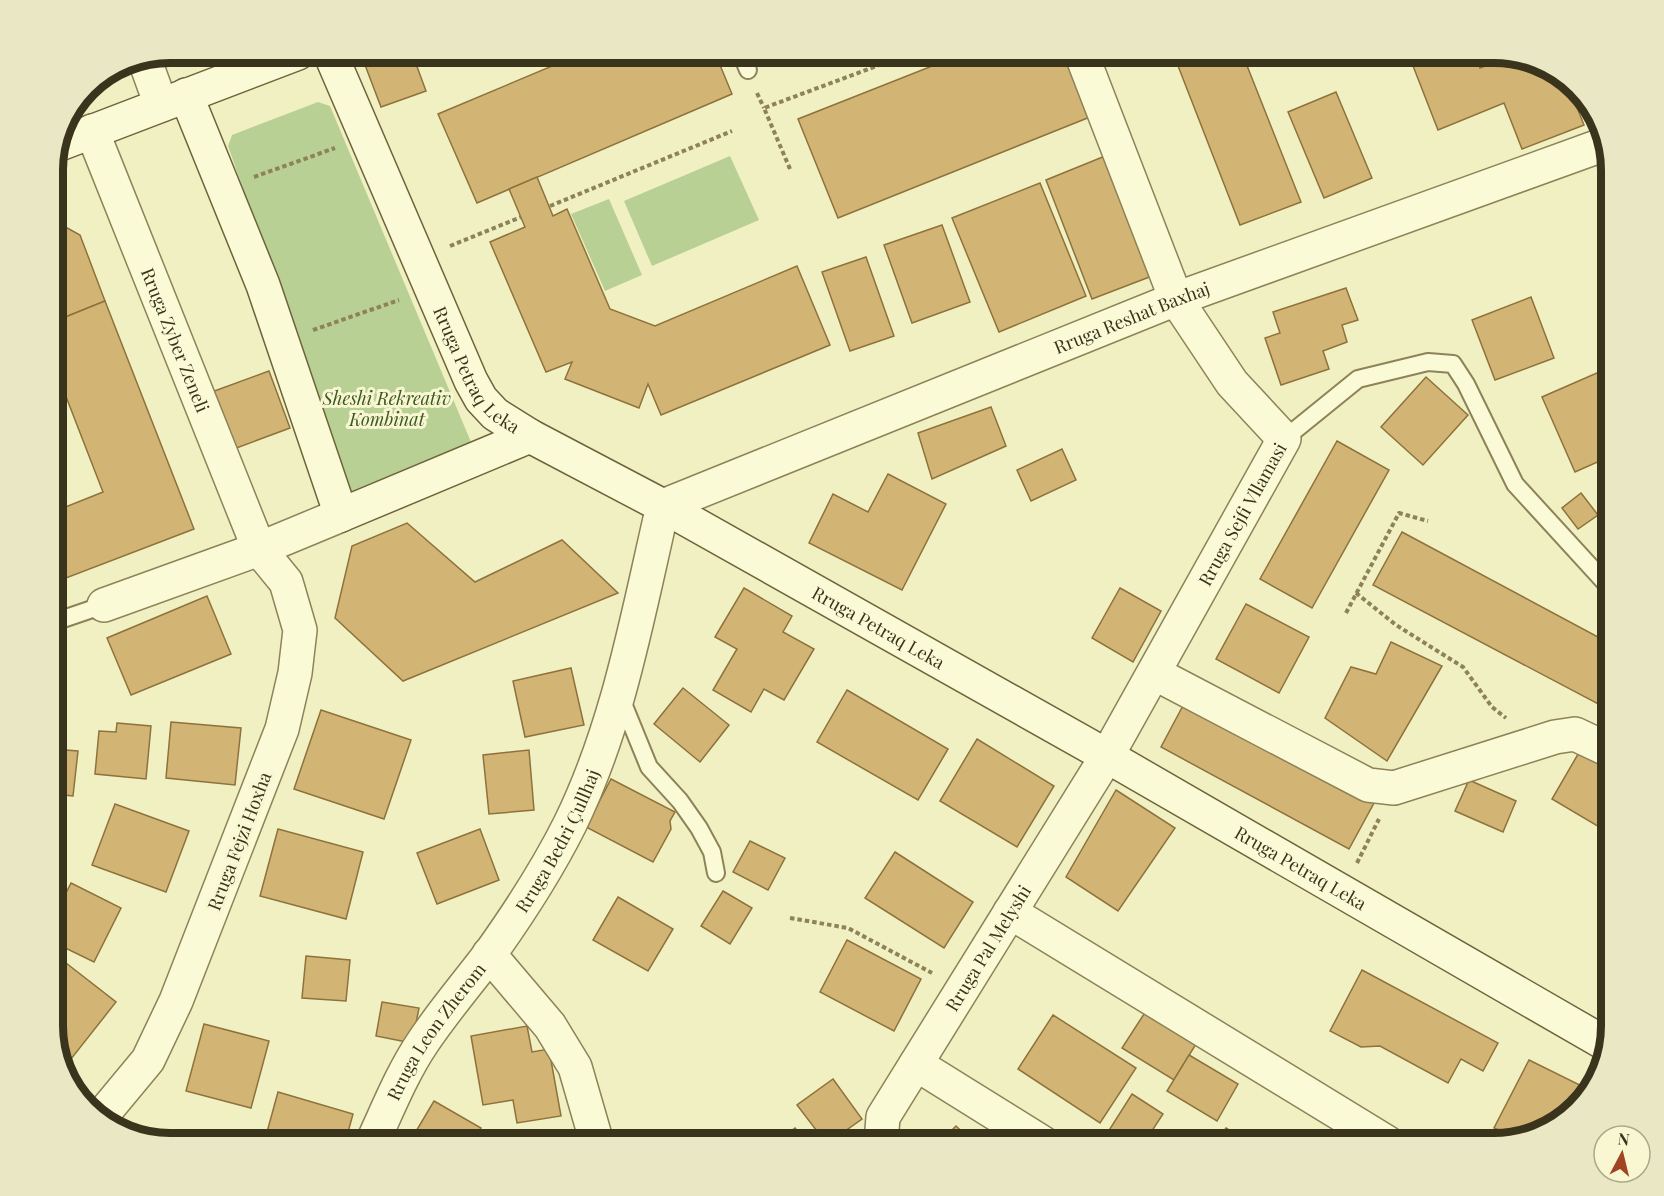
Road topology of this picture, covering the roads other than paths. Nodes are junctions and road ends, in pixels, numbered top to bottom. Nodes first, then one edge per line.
1 (269, 63) edge
2 (335, 63) edge
3 (745, 63) edge
4 (1085, 63) edge
5 (149, 65) edge
6 (748, 70) dead end
7 (173, 100) junction
8 (92, 131) junction
9 (67, 141) edge
10 (1598, 147) edge
11 (1176, 299) junction
12 (530, 436) junction
13 (1284, 439) junction
14 (663, 506) junction
15 (341, 515) junction
16 (259, 549) junction
17 (1601, 578) edge
18 (104, 605) joint
19 (63, 619) edge
20 (1154, 673) junction
21 (619, 692) junction
22 (1601, 746) edge
23 (1107, 756) junction
24 (716, 873) dead end
25 (1010, 912) junction
26 (489, 954) junction
27 (1600, 1040) edge
28 (916, 1064) junction
29 (105, 1111) edge
30 (377, 1133) edge
31 (594, 1133) edge
32 (881, 1133) edge
33 (1027, 1133) edge
34 (1372, 1133) edge

1 - 7 street
2 - 12 street, Rruga Petraq Leka
3 - 6 lane
4 - 11 street, Rruga Sejfi Vllamasi
5 - 7 street
7 - 8 street
7 - 15 street
8 - 9 street
8 - 16 street, Rruga Zyber Zeneli
10 - 11 street, Rruga Reshat Baxhaj
11 - 13 street, Rruga Sejfi Vllamasi
11 - 14 street, Rruga Reshat Baxhaj
12 - 14 street, Rruga Petraq Leka
12 - 15 street
13 - 17 lane
13 - 20 street, Rruga Sejfi Vllamasi
14 - 21 street, Rruga Bedri Çullhaj
14 - 23 street, Rruga Petraq Leka
15 - 16 street
16 - 18 street
16 - 29 street, Rruga Fejzi Hoxha
18 - 19 lane
20 - 22 street
20 - 23 street, Rruga Sejfi Vllamasi
21 - 24 lane
21 - 26 street, Rruga Bedri Çullhaj
23 - 25 street, Rruga Pal Melyshi
23 - 27 street, Rruga Petraq Leka
25 - 28 street, Rruga Pal Melyshi
25 - 34 street
26 - 30 street, Rruga Leon Zherom
26 - 31 street
28 - 32 street, Rruga Pal Melyshi
28 - 33 street

